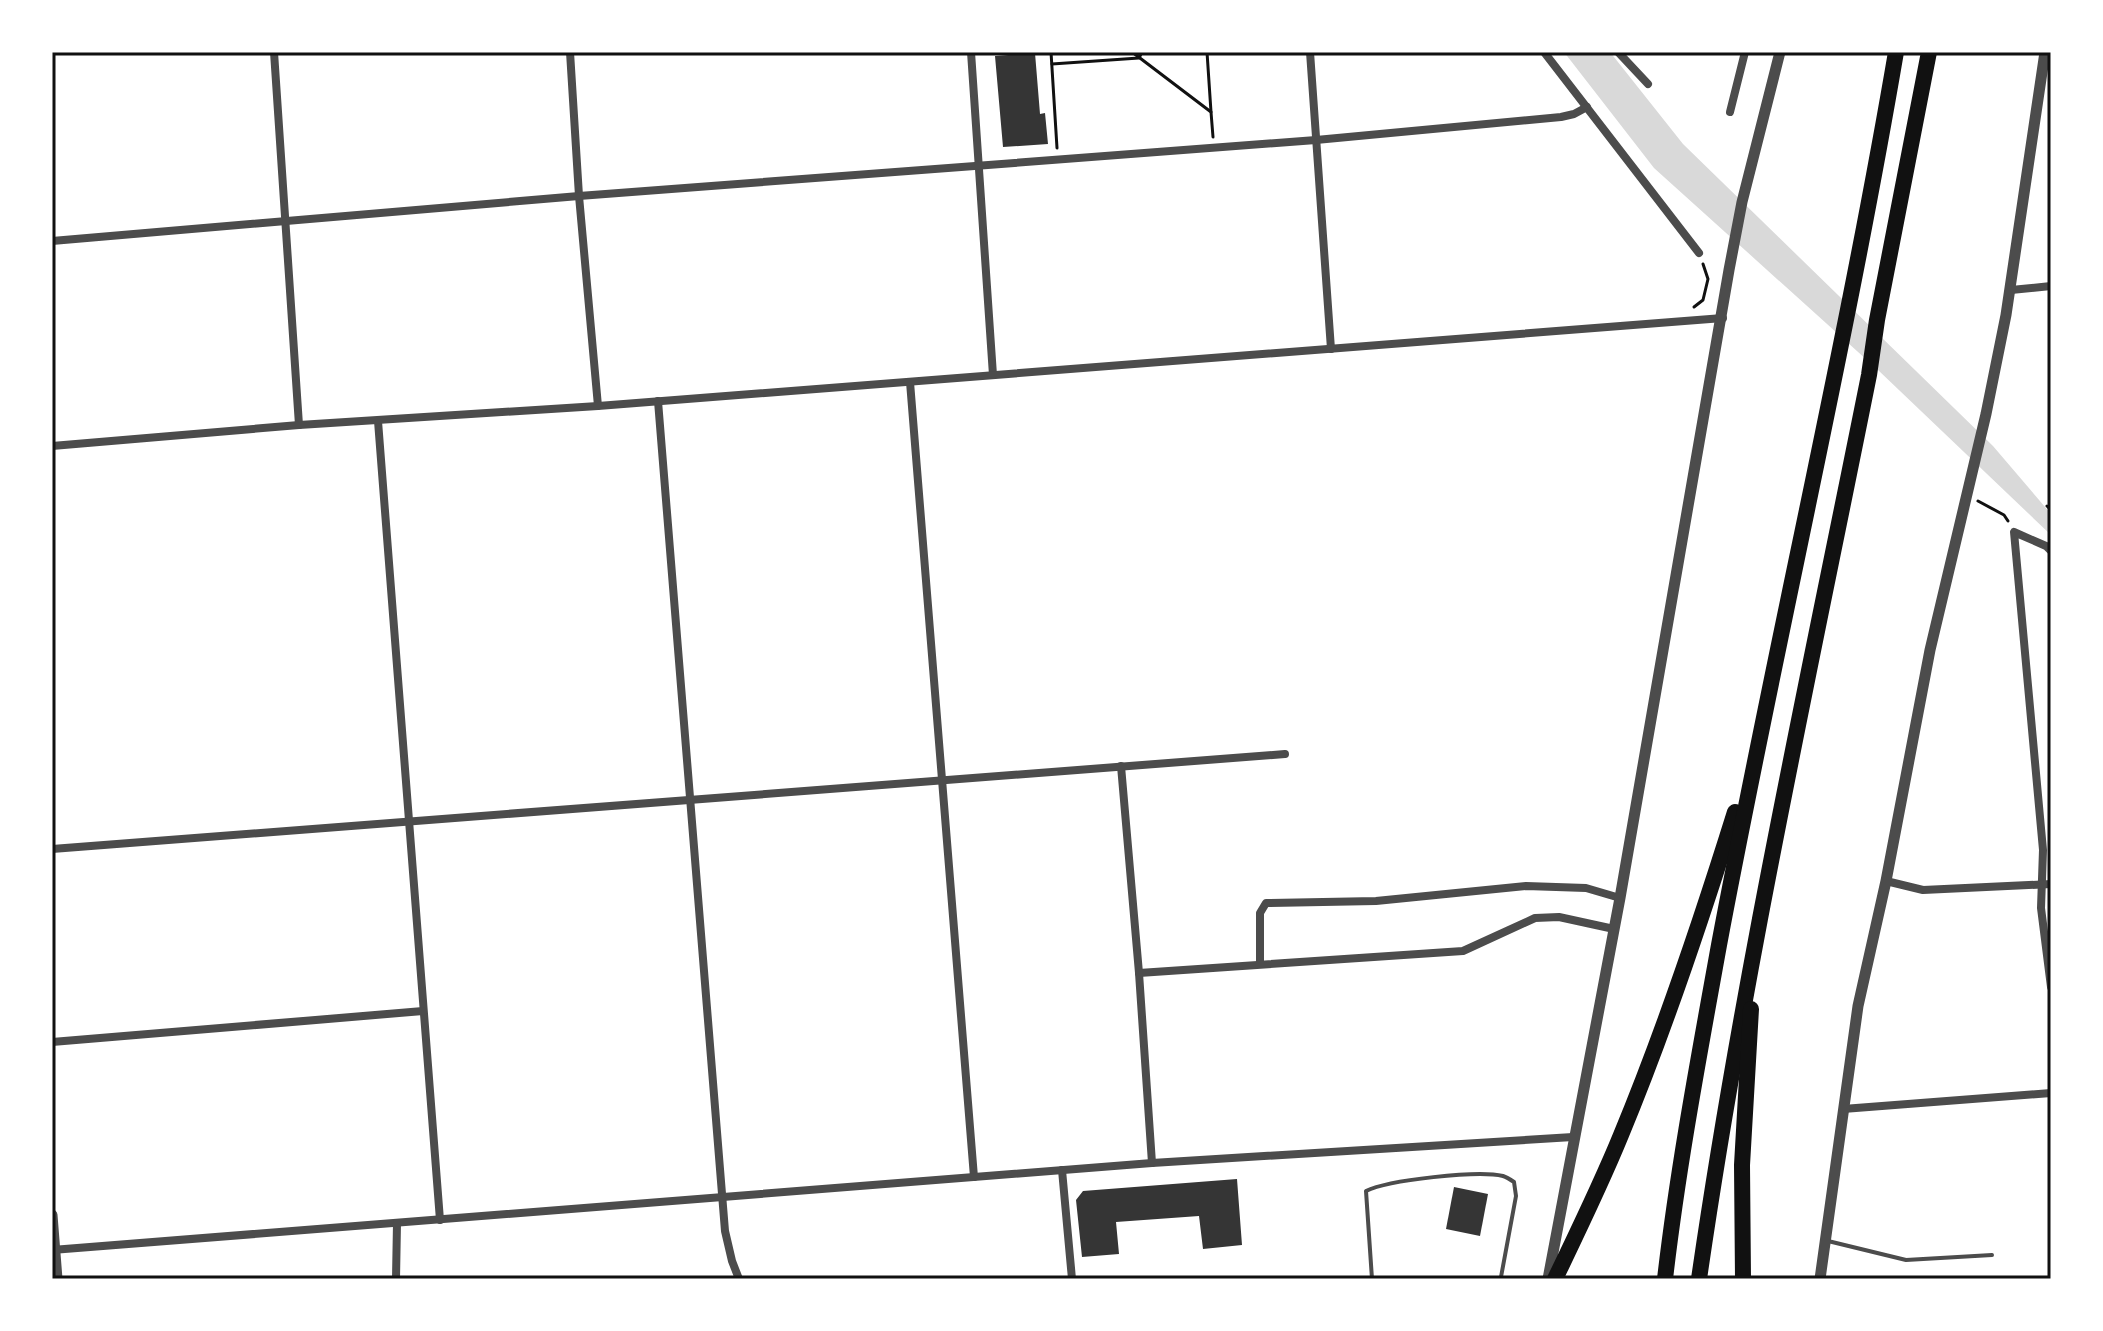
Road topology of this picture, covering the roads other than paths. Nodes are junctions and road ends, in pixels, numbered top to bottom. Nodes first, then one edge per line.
1 (274, 52) edge
2 (570, 52) edge
3 (971, 52) edge
4 (1310, 52) edge
5 (1544, 52) edge
6 (1618, 52) edge
7 (1745, 52) edge
8 (1780, 52) edge
9 (1896, 52) edge
10 (1929, 52) edge
11 (2045, 52) edge
12 (2046, 78) edge
13 (1648, 84) dead end
14 (1587, 107) junction
15 (1730, 112) dead end
16 (1316, 140) junction
17 (979, 166) junction
18 (579, 196) junction
19 (286, 222) junction
20 (52, 241) edge
21 (1699, 253) road end
22 (2051, 286) edge
23 (2011, 290) junction
24 (1723, 318) junction
25 (1331, 349) junction
26 (993, 375) junction
27 (910, 382) junction
28 (658, 401) junction
29 (598, 406) junction
30 (378, 421) junction
31 (299, 425) junction
32 (52, 446) edge
33 (2051, 551) edge
34 (1758, 738) junction
35 (1285, 754) dead end
36 (1121, 766) junction
37 (942, 780) junction
38 (690, 800) junction
39 (408, 821) junction
40 (52, 849) edge
41 (1886, 881) junction
42 (2047, 885) edge
43 (1620, 898) junction
44 (1614, 929) junction
45 (1755, 940) junction
46 (1260, 964) junction
47 (1139, 973) junction
48 (2051, 987) edge
49 (423, 1011) junction
50 (52, 1042) edge
51 (2051, 1093) edge
52 (1843, 1109) junction
53 (1573, 1137) junction
54 (1152, 1163) junction
55 (1062, 1170) junction
56 (974, 1177) junction
57 (722, 1197) junction
58 (52, 1215) edge
59 (440, 1220) junction
60 (397, 1223) junction
61 (1826, 1240) junction
62 (54, 1250) edge
63 (1992, 1255) dead end
64 (1501, 1277) dead end
65 (57, 1279) edge
66 (396, 1279) edge
67 (739, 1279) edge
68 (1072, 1279) edge
69 (1372, 1279) edge
70 (1548, 1279) edge
71 (1555, 1279) edge
72 (1665, 1279) edge
73 (1699, 1279) edge
74 (1743, 1279) edge
75 (1820, 1279) edge

1 - 19 street
2 - 18 street
3 - 17 street
4 - 16 street
5 - 14 street
6 - 13 street
7 - 15 street
8 - 24 street
9 - 34 highway
10 - 45 highway
11 - 12 street
12 - 23 street
14 - 16 street
14 - 21 street
16 - 17 street
16 - 25 street
17 - 18 street
17 - 26 street
18 - 19 street
18 - 29 street
19 - 20 street
19 - 31 street
22 - 23 street
23 - 41 street
24 - 25 street
24 - 43 street
25 - 26 street
26 - 27 street
27 - 28 street
27 - 37 street
28 - 29 street
28 - 38 street
29 - 30 street
30 - 31 street
30 - 39 street
31 - 32 street
33 - 42 street
34 - 71 highway
34 - 72 highway
35 - 36 street
36 - 37 street
36 - 47 street
37 - 38 street
37 - 56 street
38 - 39 street
38 - 57 street
39 - 40 street
39 - 49 street
41 - 42 street
41 - 52 street
42 - 48 street
43 - 44 street
43 - 46 street
44 - 46 street
44 - 53 street
45 - 73 highway
45 - 74 highway
46 - 47 street
47 - 54 street
49 - 50 street
49 - 59 street
51 - 52 street
52 - 61 street
53 - 54 street
53 - 70 street
54 - 55 street
55 - 56 street
55 - 68 street
56 - 57 street
57 - 59 street
57 - 67 street
58 - 62 street
59 - 60 street
60 - 62 street
60 - 66 street
61 - 63 lane
61 - 75 street
62 - 65 street
64 - 69 lane

